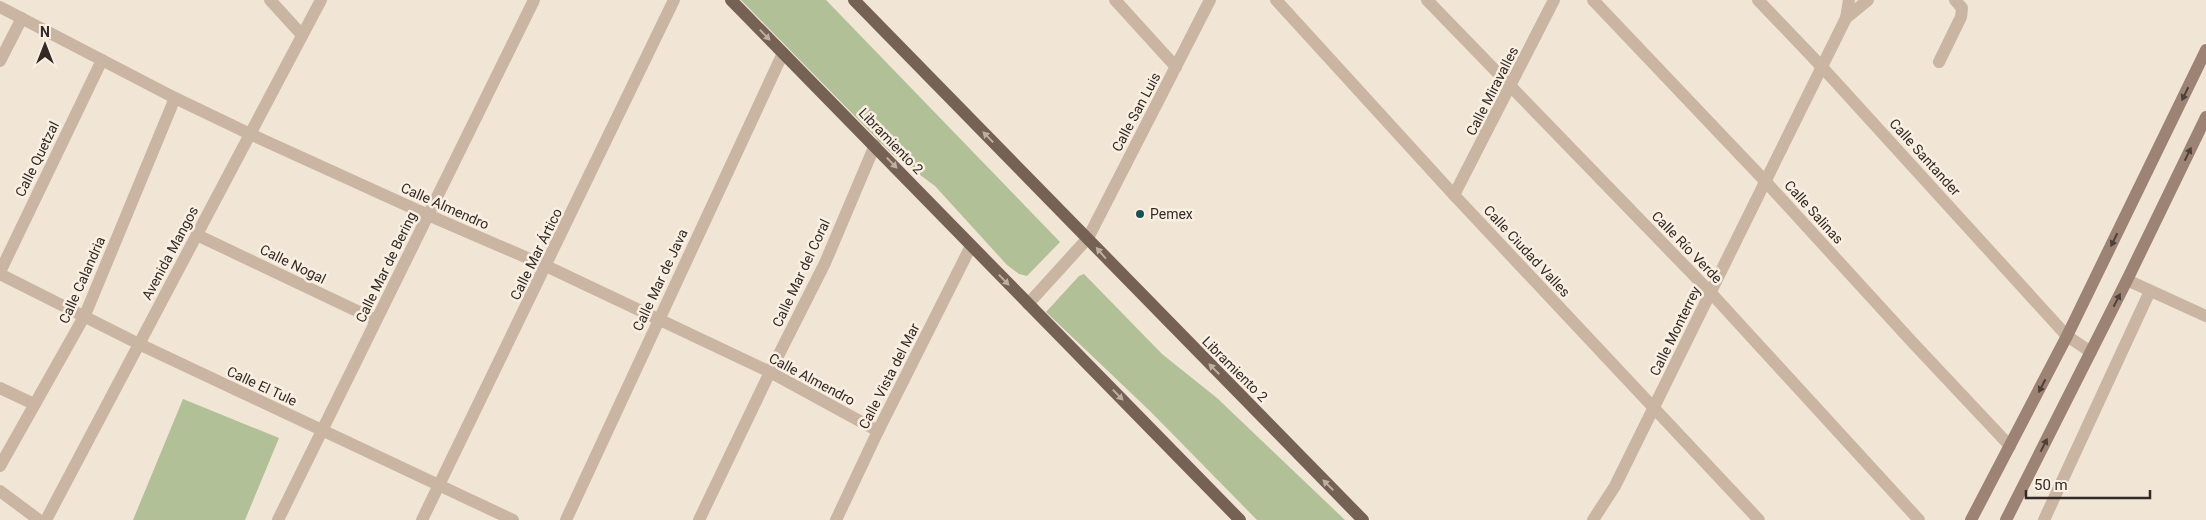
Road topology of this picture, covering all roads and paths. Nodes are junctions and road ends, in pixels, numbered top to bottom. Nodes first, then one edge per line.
1 (270, 0) edge
2 (321, 0) edge
3 (534, 0) edge
4 (674, 0) edge
5 (731, 0) edge
6 (854, 0) edge
7 (1115, 0) edge
8 (1210, 0) edge
9 (1276, 0) edge
10 (1426, 0) edge
11 (1554, 0) edge
12 (1593, 0) edge
13 (1758, 0) edge
14 (1848, 0) edge
15 (1868, 0) edge
16 (1955, 0) edge
17 (0, 7) edge
18 (22, 18) junction
19 (1846, 18) junction
20 (302, 35) junction
21 (2206, 50) edge
22 (783, 53) junction
23 (102, 60) junction
24 (0, 61) edge
25 (1939, 62) dead end
26 (1176, 67) junction
27 (1822, 67) junction
28 (1511, 87) junction
29 (175, 98) junction
30 (2206, 116) edge
31 (250, 134) junction
32 (875, 145) junction
33 (1765, 181) junction
34 (1454, 195) junction
35 (428, 216) junction
36 (197, 235) junction
37 (1088, 238) junction
38 (972, 246) junction
39 (546, 266) junction
40 (0, 273) edge
41 (2127, 280) junction
42 (2150, 291) junction
43 (1710, 293) junction
44 (1028, 304) junction
45 (84, 315) junction
46 (2206, 316) edge
47 (376, 320) junction
48 (658, 320) junction
49 (2067, 336) junction
50 (139, 344) junction
51 (2091, 352) junction
52 (770, 372) junction
53 (0, 388) edge
54 (34, 404) junction
55 (1654, 407) junction
56 (322, 431) junction
57 (878, 431) junction
58 (2010, 446) junction
59 (0, 466) edge
60 (440, 486) junction
61 (0, 491) edge
62 (39, 520) edge
63 (46, 520) edge
64 (278, 520) edge
65 (422, 520) edge
66 (514, 520) edge
67 (566, 520) edge
68 (699, 520) edge
69 (836, 520) edge
70 (1240, 520) edge
71 (1363, 520) edge
72 (1592, 520) edge
73 (1759, 520) edge
74 (1920, 520) edge
75 (1971, 520) edge
76 (2006, 520) edge
77 (2044, 520) edge

1 - 20 street
2 - 20 street, Avenida Mangos
3 - 35 street, Calle Mar de Bering
4 - 39 street, Calle Mar Ártico
5 -> 22 main road, Libramiento 2
37 -> 6 main road, Libramiento 2
7 - 26 street
8 - 26 street, Calle San Luis
9 - 34 street, Calle Ciudad Valles
10 - 28 street, Calle Río Verde
11 - 28 street, Calle Miravalles
12 - 33 street, Calle Salinas
13 - 27 street, Calle Santander
14 - 19 street, Calle Monterrey
15 - 19 street, Calle Monterrey
16 - 25 street
17 - 18 street, Calle Almendro
18 - 23 street, Calle Almendro
18 - 24 street
19 - 27 street, Calle Monterrey
20 - 31 street, Avenida Mangos
21 -> 49 main road
22 - 32 main road, Libramiento 2
22 - 48 street, Calle Mar de Java
23 - 29 street, Calle Almendro
23 - 40 street, Calle Quetzal
26 - 37 street, Calle San Luis
27 - 33 street, Calle Monterrey
27 - 49 street, Calle Santander
28 - 34 street, Calle Miravalles
28 - 43 street, Calle Río Verde
29 - 31 street, Calle Almendro
29 - 45 street, Calle Calandria
41 -> 30 main road
31 - 35 street, Calle Almendro
31 - 36 street, Avenida Mangos
32 -> 38 main road, Libramiento 2
32 - 52 street, Calle Mar del Coral
33 - 43 street, Calle Monterrey
33 - 58 street, Calle Salinas
34 - 55 street, Calle Ciudad Valles
35 - 39 street, Calle Almendro
35 - 47 street, Calle Mar de Bering
36 - 47 street, Calle Nogal
36 - 50 street, Avenida Mangos
37 - 44 street
71 -> 37 main road, Libramiento 2
38 -> 44 main road, Libramiento 2
38 - 57 street, Calle Vista del Mar
39 - 48 street, Calle Almendro
39 - 60 street, Calle Mar Ártico
40 - 45 street, Calle El Tule
41 - 42 street
51 -> 41 main road
42 - 46 street
42 - 77 street
43 - 55 street, Calle Monterrey
43 - 74 street, Calle Río Verde
44 -> 70 main road, Libramiento 2
45 - 50 street, Calle El Tule
45 - 54 street, Calle Calandria
47 - 56 street, Calle Mar de Bering
48 - 52 street, Calle Almendro
48 - 67 street, Calle Mar de Java
49 - 51 street, Calle Santander
49 -> 58 main road
50 - 56 street, Calle El Tule
50 - 63 street, Avenida Mangos
76 -> 51 main road
52 - 57 street, Calle Almendro
52 - 68 street, Calle Mar del Coral
53 - 54 street
54 - 59 street, Calle Calandria
55 - 72 street, Calle Monterrey
55 - 73 street, Calle Ciudad Valles
56 - 60 street, Calle El Tule
56 - 64 street, Calle Mar de Bering
57 - 69 street, Calle Vista del Mar
58 - 75 main road
60 - 65 street, Calle Mar Ártico
60 - 66 street, Calle El Tule
61 - 62 street

